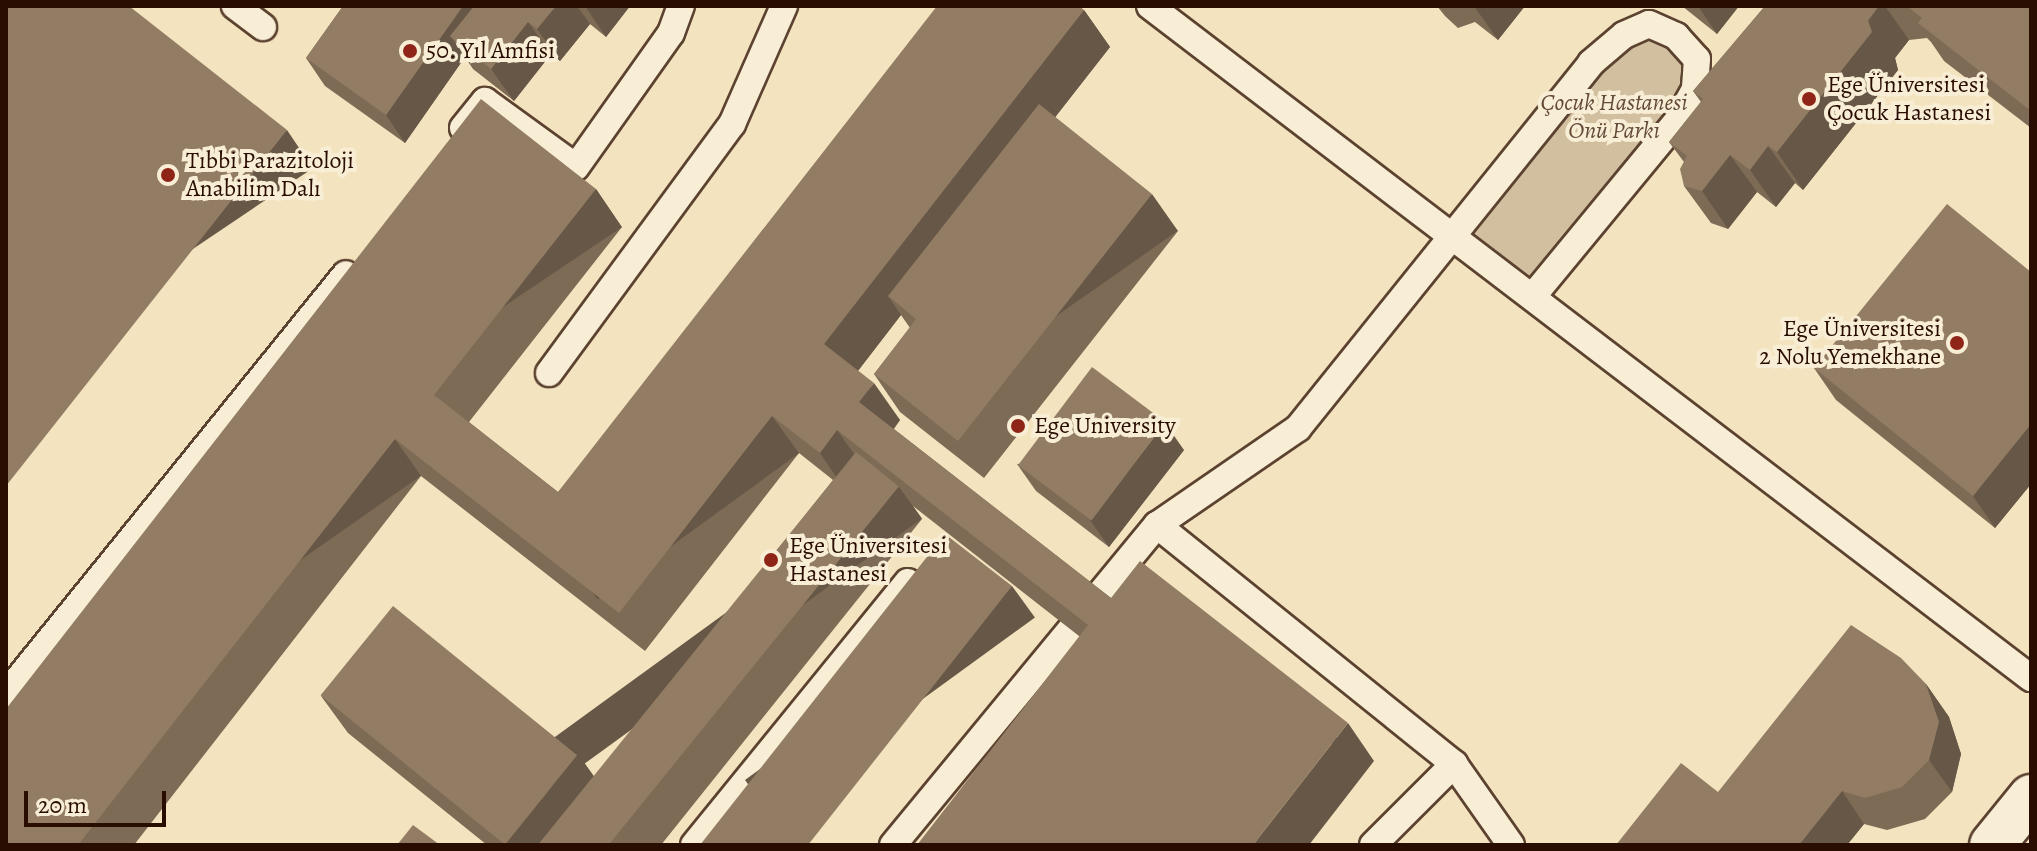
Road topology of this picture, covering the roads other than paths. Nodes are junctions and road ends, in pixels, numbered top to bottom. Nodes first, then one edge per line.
1 (235, 6) edge
2 (681, 6) edge
3 (784, 6) edge
4 (1150, 6) edge
5 (263, 27) dead end
6 (445, 150) edge
7 (1452, 238) junction
8 (365, 249) edge
9 (1532, 297) junction
10 (549, 373) dead end
11 (1157, 525) junction
12 (908, 582) edge
13 (2031, 678) edge
14 (6, 694) edge
15 (1454, 764) junction
16 (2031, 797) edge
17 (694, 845) edge
18 (893, 845) edge
19 (1373, 845) edge
20 (1511, 845) edge
21 (1992, 845) edge

1 - 5 lane
2 - 6 lane
3 - 10 lane
4 - 7 lane
7 - 9 lane
7 - 9 lane
7 - 11 lane
8 - 14 lane
9 - 13 lane
11 - 15 lane
11 - 18 lane
12 - 17 lane
15 - 19 lane
15 - 20 lane
16 - 21 street

